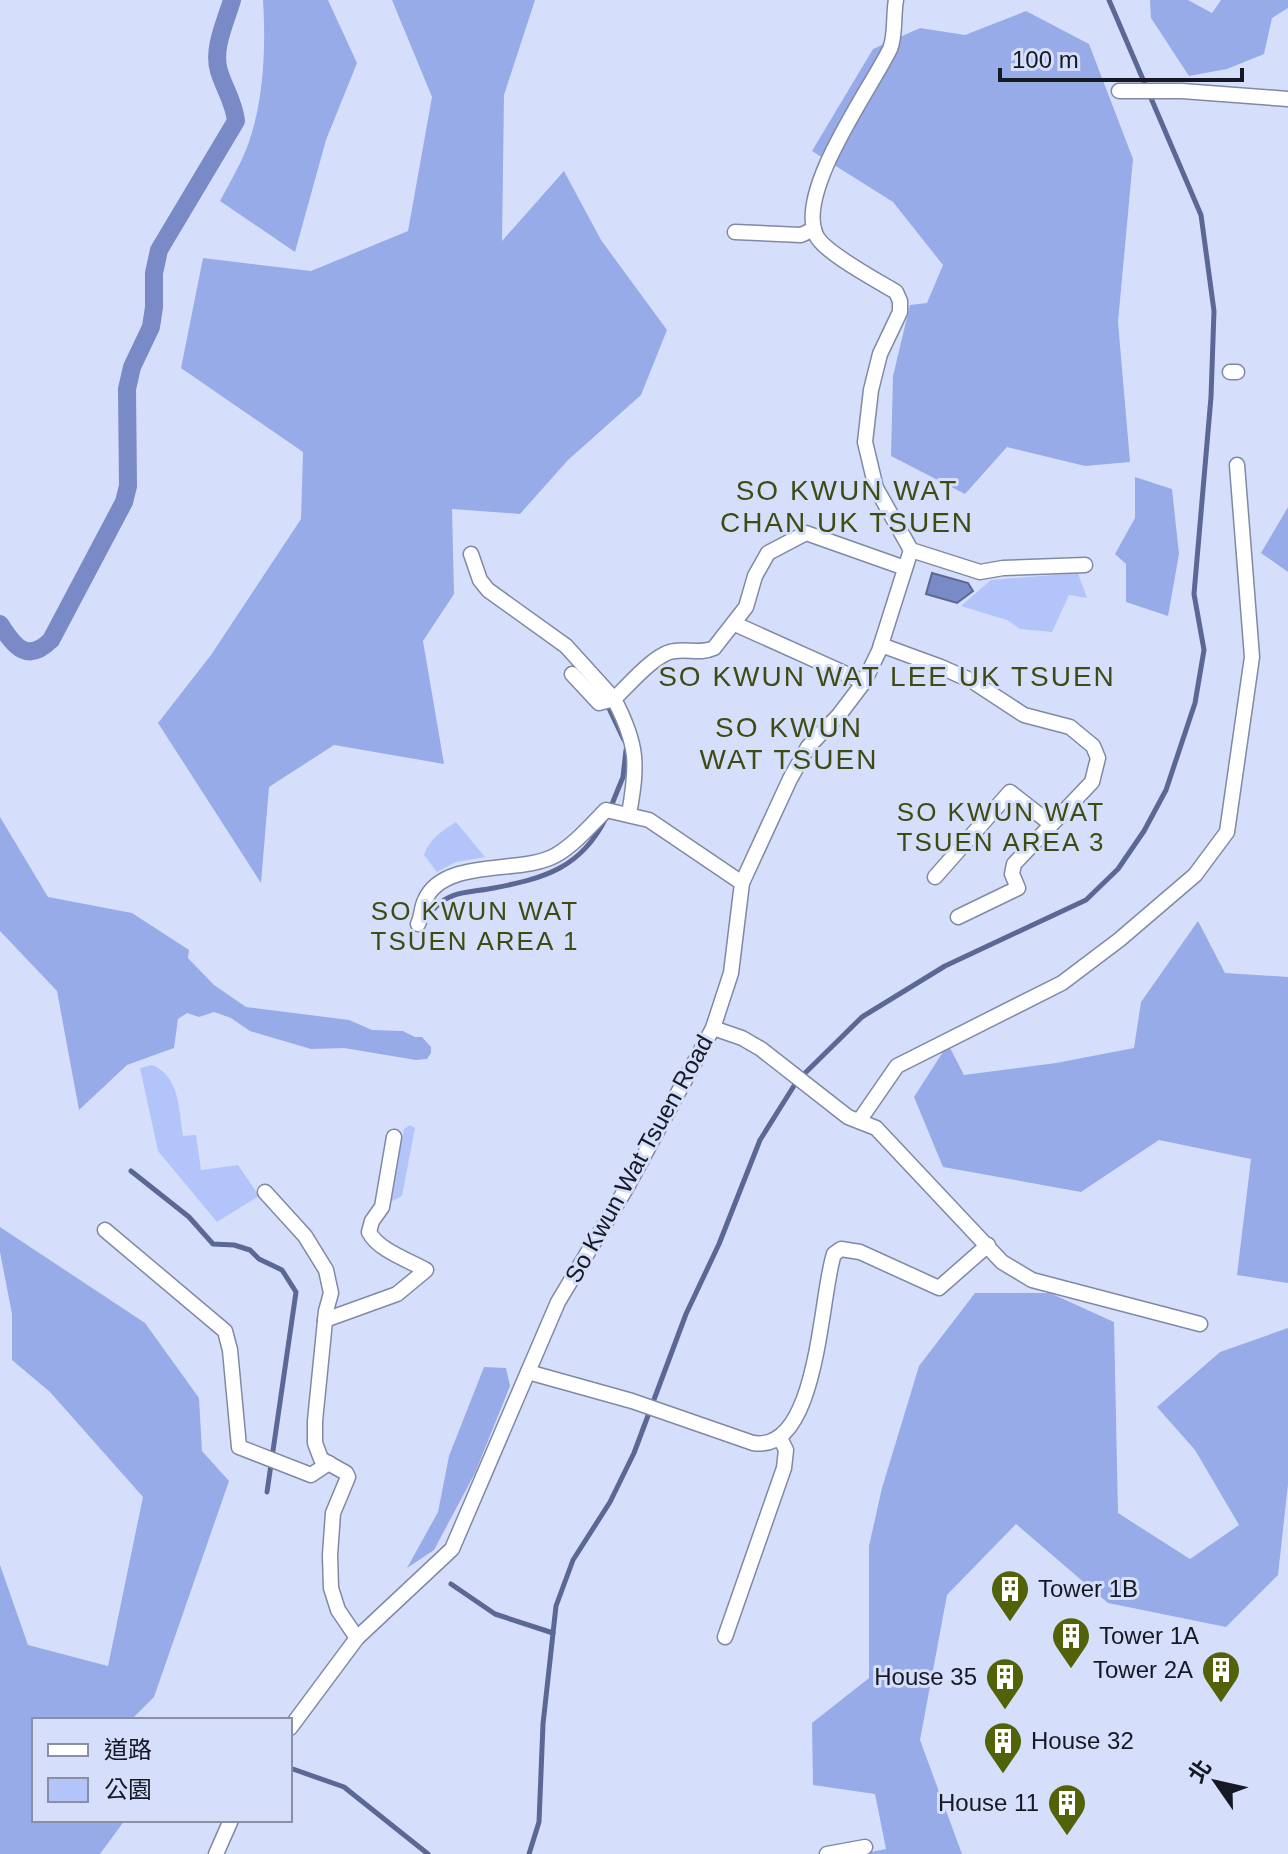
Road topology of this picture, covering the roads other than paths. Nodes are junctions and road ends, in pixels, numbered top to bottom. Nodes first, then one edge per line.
1 (896, 0) edge
2 (1125, 91) dead end
3 (1288, 99) edge
4 (814, 229) junction
5 (735, 232) dead end
6 (1237, 465) dead end
7 (911, 550) junction
8 (471, 554) dead end
9 (1085, 565) dead end
10 (905, 568) junction
11 (735, 624) junction
12 (881, 645) junction
13 (572, 674) dead end
14 (864, 682) junction
15 (607, 701) junction
16 (617, 812) junction
17 (1051, 824) junction
18 (935, 877) dead end
19 (742, 883) junction
20 (958, 917) dead end
21 (418, 924) dead end
22 (713, 1028) junction
23 (859, 1121) junction
24 (394, 1137) dead end
25 (265, 1192) dead end
26 (105, 1230) dead end
27 (988, 1245) junction
28 (325, 1320) junction
29 (1200, 1324) dead end
30 (528, 1372) junction
31 (780, 1438) junction
32 (329, 1463) junction
33 (725, 1637) dead end
34 (357, 1638) junction
35 (292, 1725) edge
36 (230, 1822) edge
37 (865, 1847) dead end
38 (216, 1854) edge
39 (827, 1854) edge

1 - 4 street
2 - 3 street
4 - 5 street
4 - 7 street
6 - 23 street
7 - 9 street
7 - 10 street, So Kwun Wat Tsuen Road
8 - 15 street
10 - 11 street
10 - 12 street, So Kwun Wat Tsuen Road
11 - 14 street
11 - 15 street
12 - 14 street, So Kwun Wat Tsuen Road
12 - 17 street
13 - 15 street
14 - 19 street, So Kwun Wat Tsuen Road
15 - 16 street
16 - 19 street
16 - 21 street
17 - 18 street
17 - 20 street
19 - 22 street, So Kwun Wat Tsuen Road
22 - 23 street
22 - 30 street, So Kwun Wat Tsuen Road
23 - 27 street
24 - 28 street
25 - 28 street
26 - 32 street
27 - 29 street
27 - 31 street
28 - 32 street
30 - 31 street
30 - 34 street, So Kwun Wat Tsuen Road
31 - 33 street
32 - 34 street
34 - 35 street, So Kwun Wat Tsuen Road
36 - 38 street
37 - 39 street

